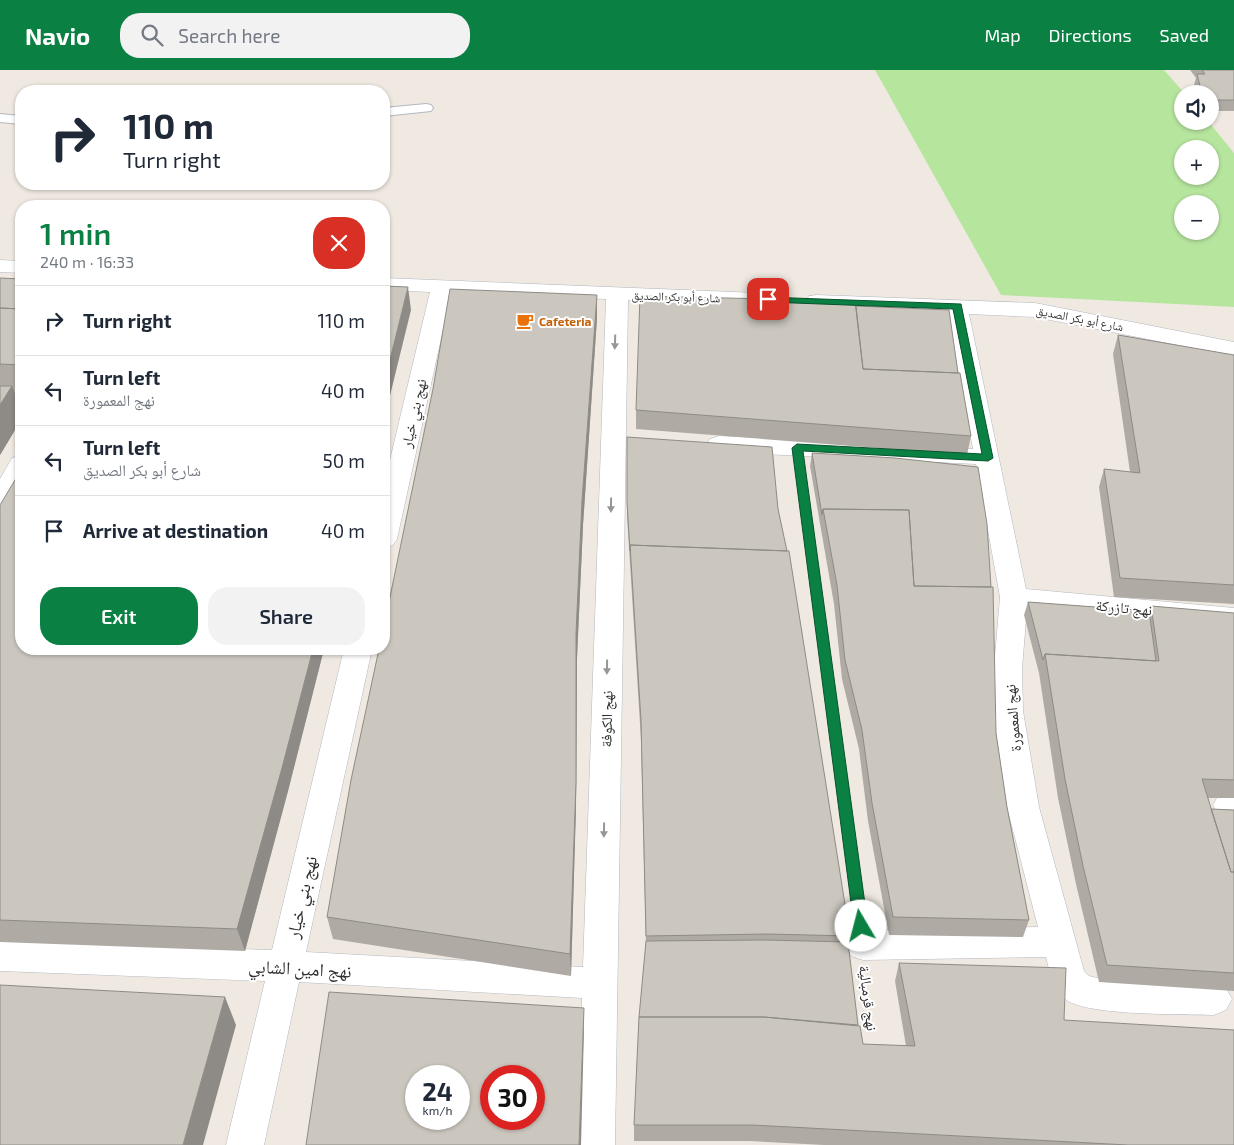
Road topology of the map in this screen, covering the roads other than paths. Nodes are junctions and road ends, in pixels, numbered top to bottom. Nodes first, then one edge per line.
1 (426, 108) dead end
2 (390, 111) edge
3 (0, 118) edge
4 (15, 119) edge
5 (0, 266) edge
6 (15, 267) edge
7 (390, 284) edge
8 (442, 287) junction
9 (617, 294) junction
10 (957, 306) junction
11 (1234, 349) edge
12 (0, 402) edge
13 (15, 403) edge
14 (700, 443) edge
15 (797, 448) junction
16 (988, 458) junction
17 (15, 474) edge
18 (801, 477) dead end
19 (0, 500) edge
20 (390, 513) edge
21 (1014, 597) junction
22 (1234, 618) edge
23 (357, 655) edge
24 (1058, 942) junction
25 (863, 946) dead end
26 (0, 956) edge
27 (285, 966) junction
28 (601, 984) junction
29 (1214, 999) edge
30 (245, 1145) edge
31 (596, 1145) edge

1 - 2 lane
3 - 4 lane
5 - 6 street
7 - 8 street, شارع أبو بكر الصديق
8 - 9 street, شارع أبو بكر الصديق
8 - 20 street, نهج بني خيار
9 - 10 street, شارع أبو بكر الصديق
9 -> 28 street, نهج الكوفة
10 - 11 street, شارع أبو بكر الصديق
10 - 16 street, نهج المعمورة
12 - 13 street
14 - 15 street
15 - 16 street
15 - 18 street
16 - 21 street, نهج المعمورة
17 - 19 street
21 - 22 street, نهج تازركة
21 - 24 street, نهج المعمورة
23 - 27 street, نهج بني خيار
24 - 25 street
24 - 29 street, نهج المعمورة
26 - 27 street, نهج امين الشابي
27 - 28 street, نهج امين الشابي
27 - 30 street, نهج بني خيار
28 - 31 street, نهج الكوفة

